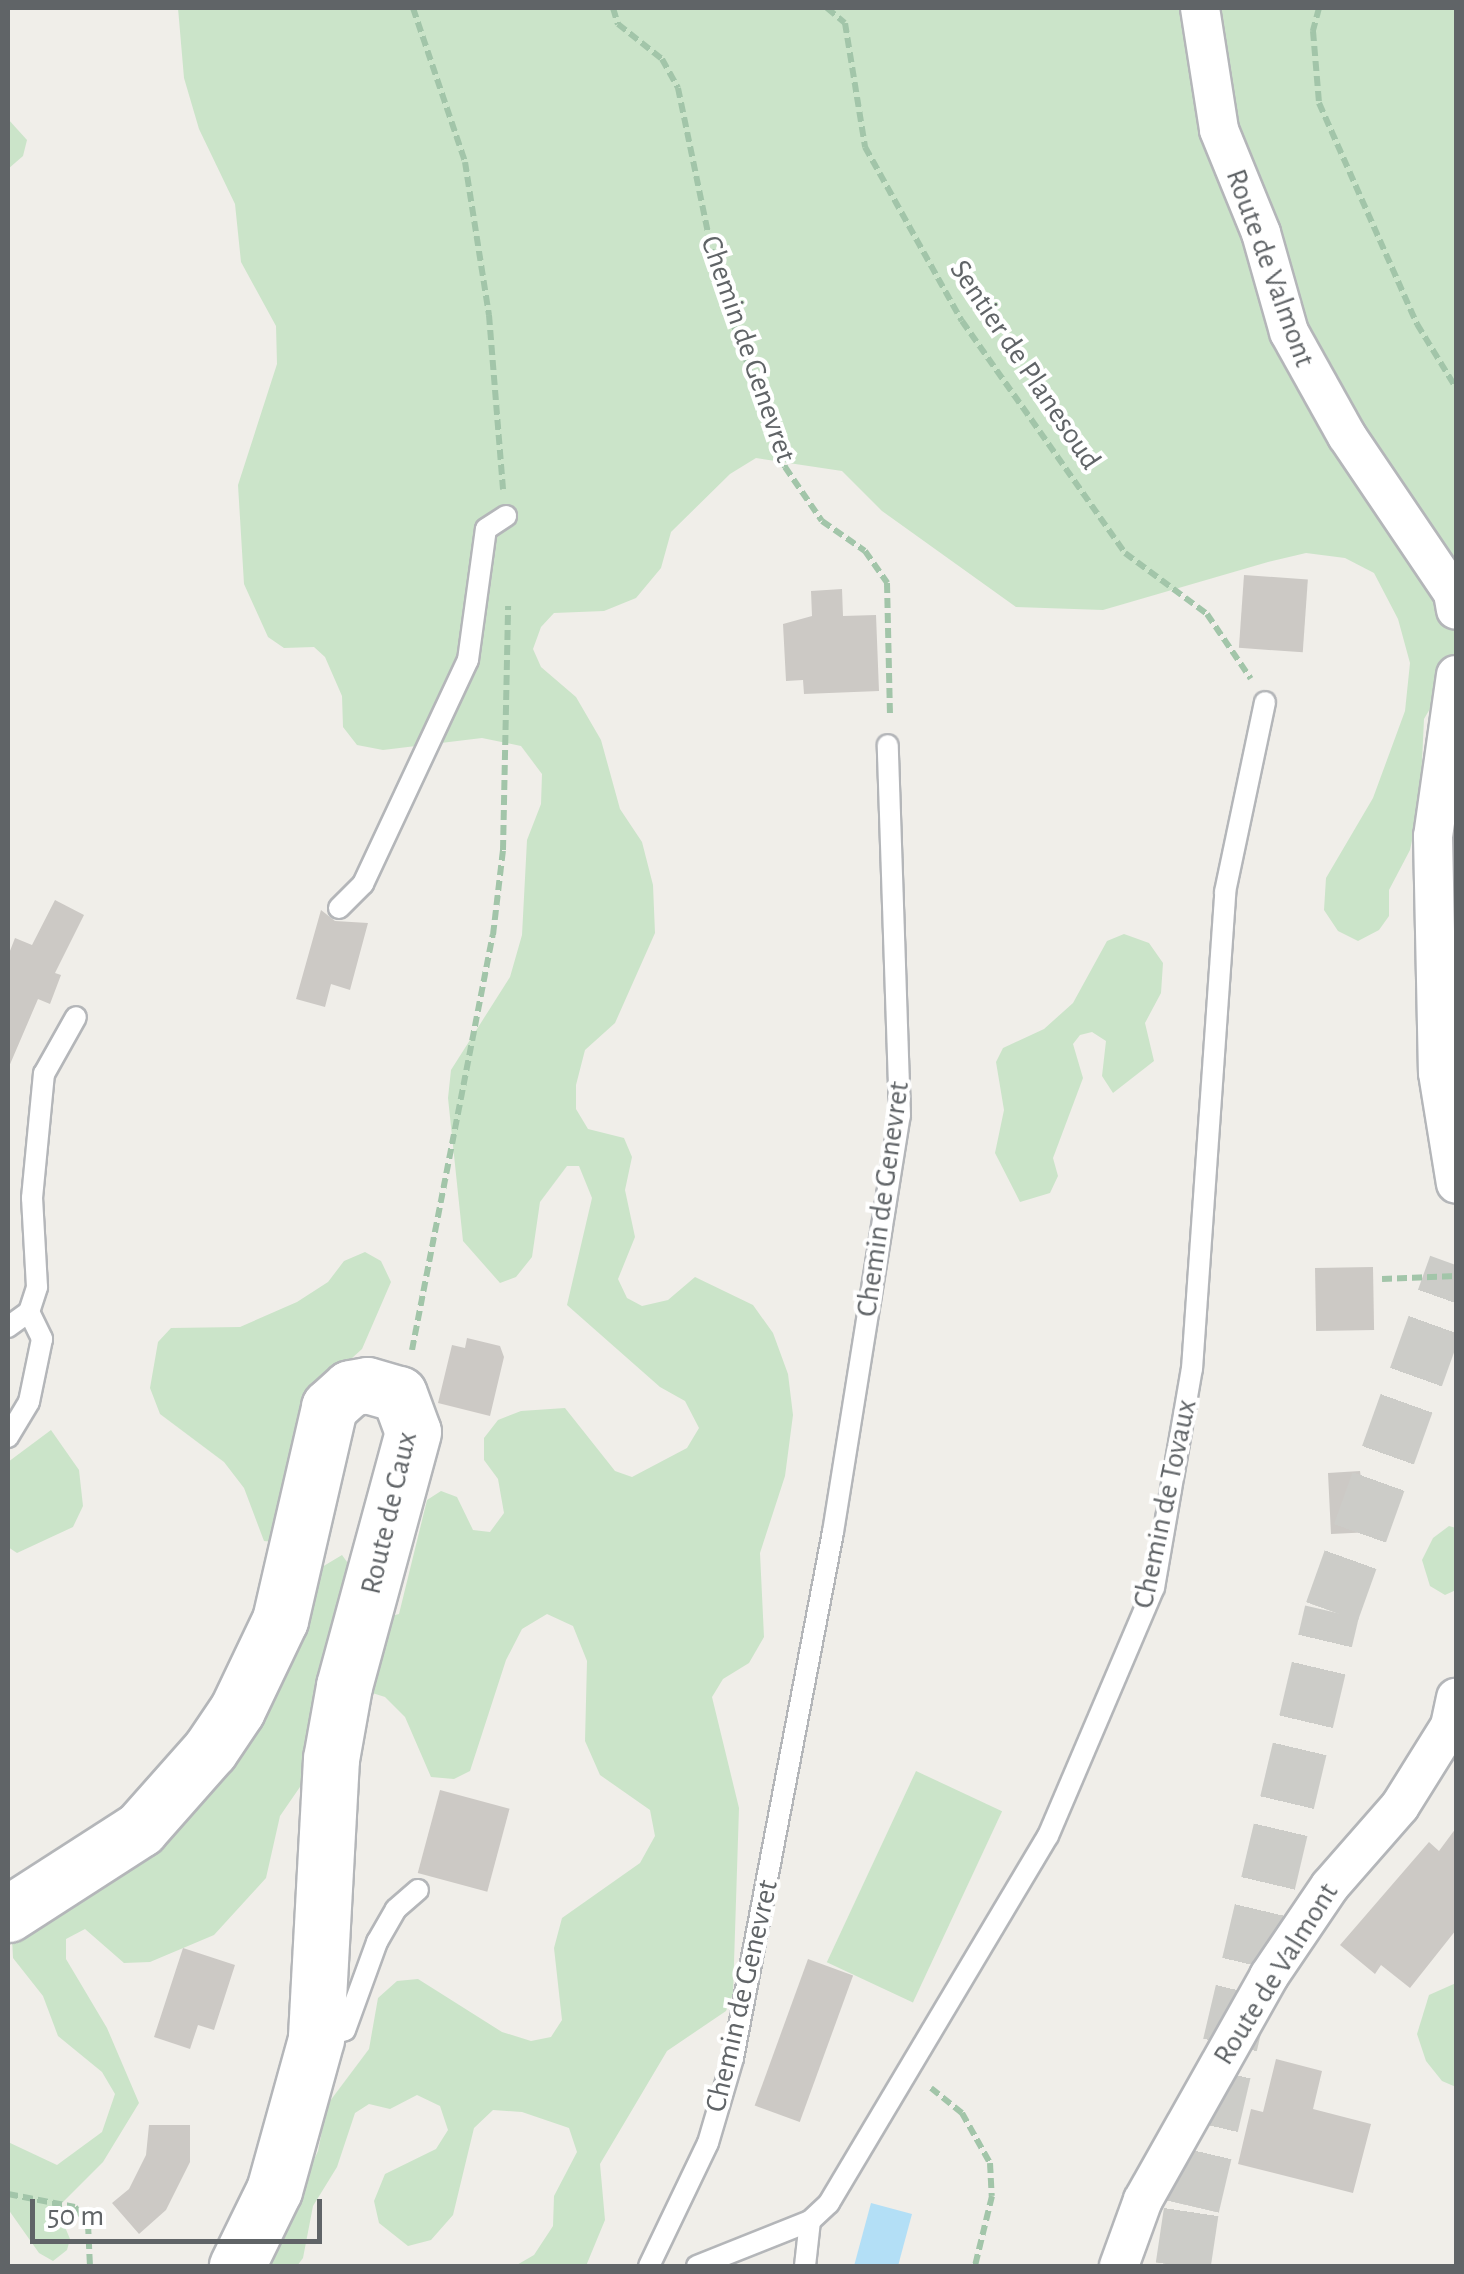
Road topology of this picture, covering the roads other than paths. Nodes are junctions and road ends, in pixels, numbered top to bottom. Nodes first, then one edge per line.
1 (1200, 8) edge
2 (506, 516) dead end
3 (1456, 610) edge
4 (1455, 698) edge
5 (1265, 702) road end
6 (888, 745) road end
7 (339, 908) dead end
8 (76, 1017) dead end
9 (1456, 1184) edge
10 (29, 1312) junction
11 (8, 1327) edge
12 (8, 1436) edge
13 (1456, 1698) edge
14 (418, 1890) dead end
15 (8, 1914) edge
16 (316, 2039) junction
17 (810, 2221) junction
18 (237, 2266) edge
19 (649, 2266) edge
20 (696, 2266) edge
21 (805, 2266) edge
22 (1119, 2266) edge

1 - 3 street, Route de Valmont
2 - 7 lane
4 - 9 street
5 - 17 lane, Chemin de Tovaux
6 - 19 lane, Chemin de Genevret
8 - 10 lane
10 - 11 lane
10 - 12 lane
13 - 22 street, Route de Valmont
14 - 16 lane
15 - 16 street, Route de Caux
16 - 18 street, Route de Caux
17 - 20 lane
17 - 21 lane

